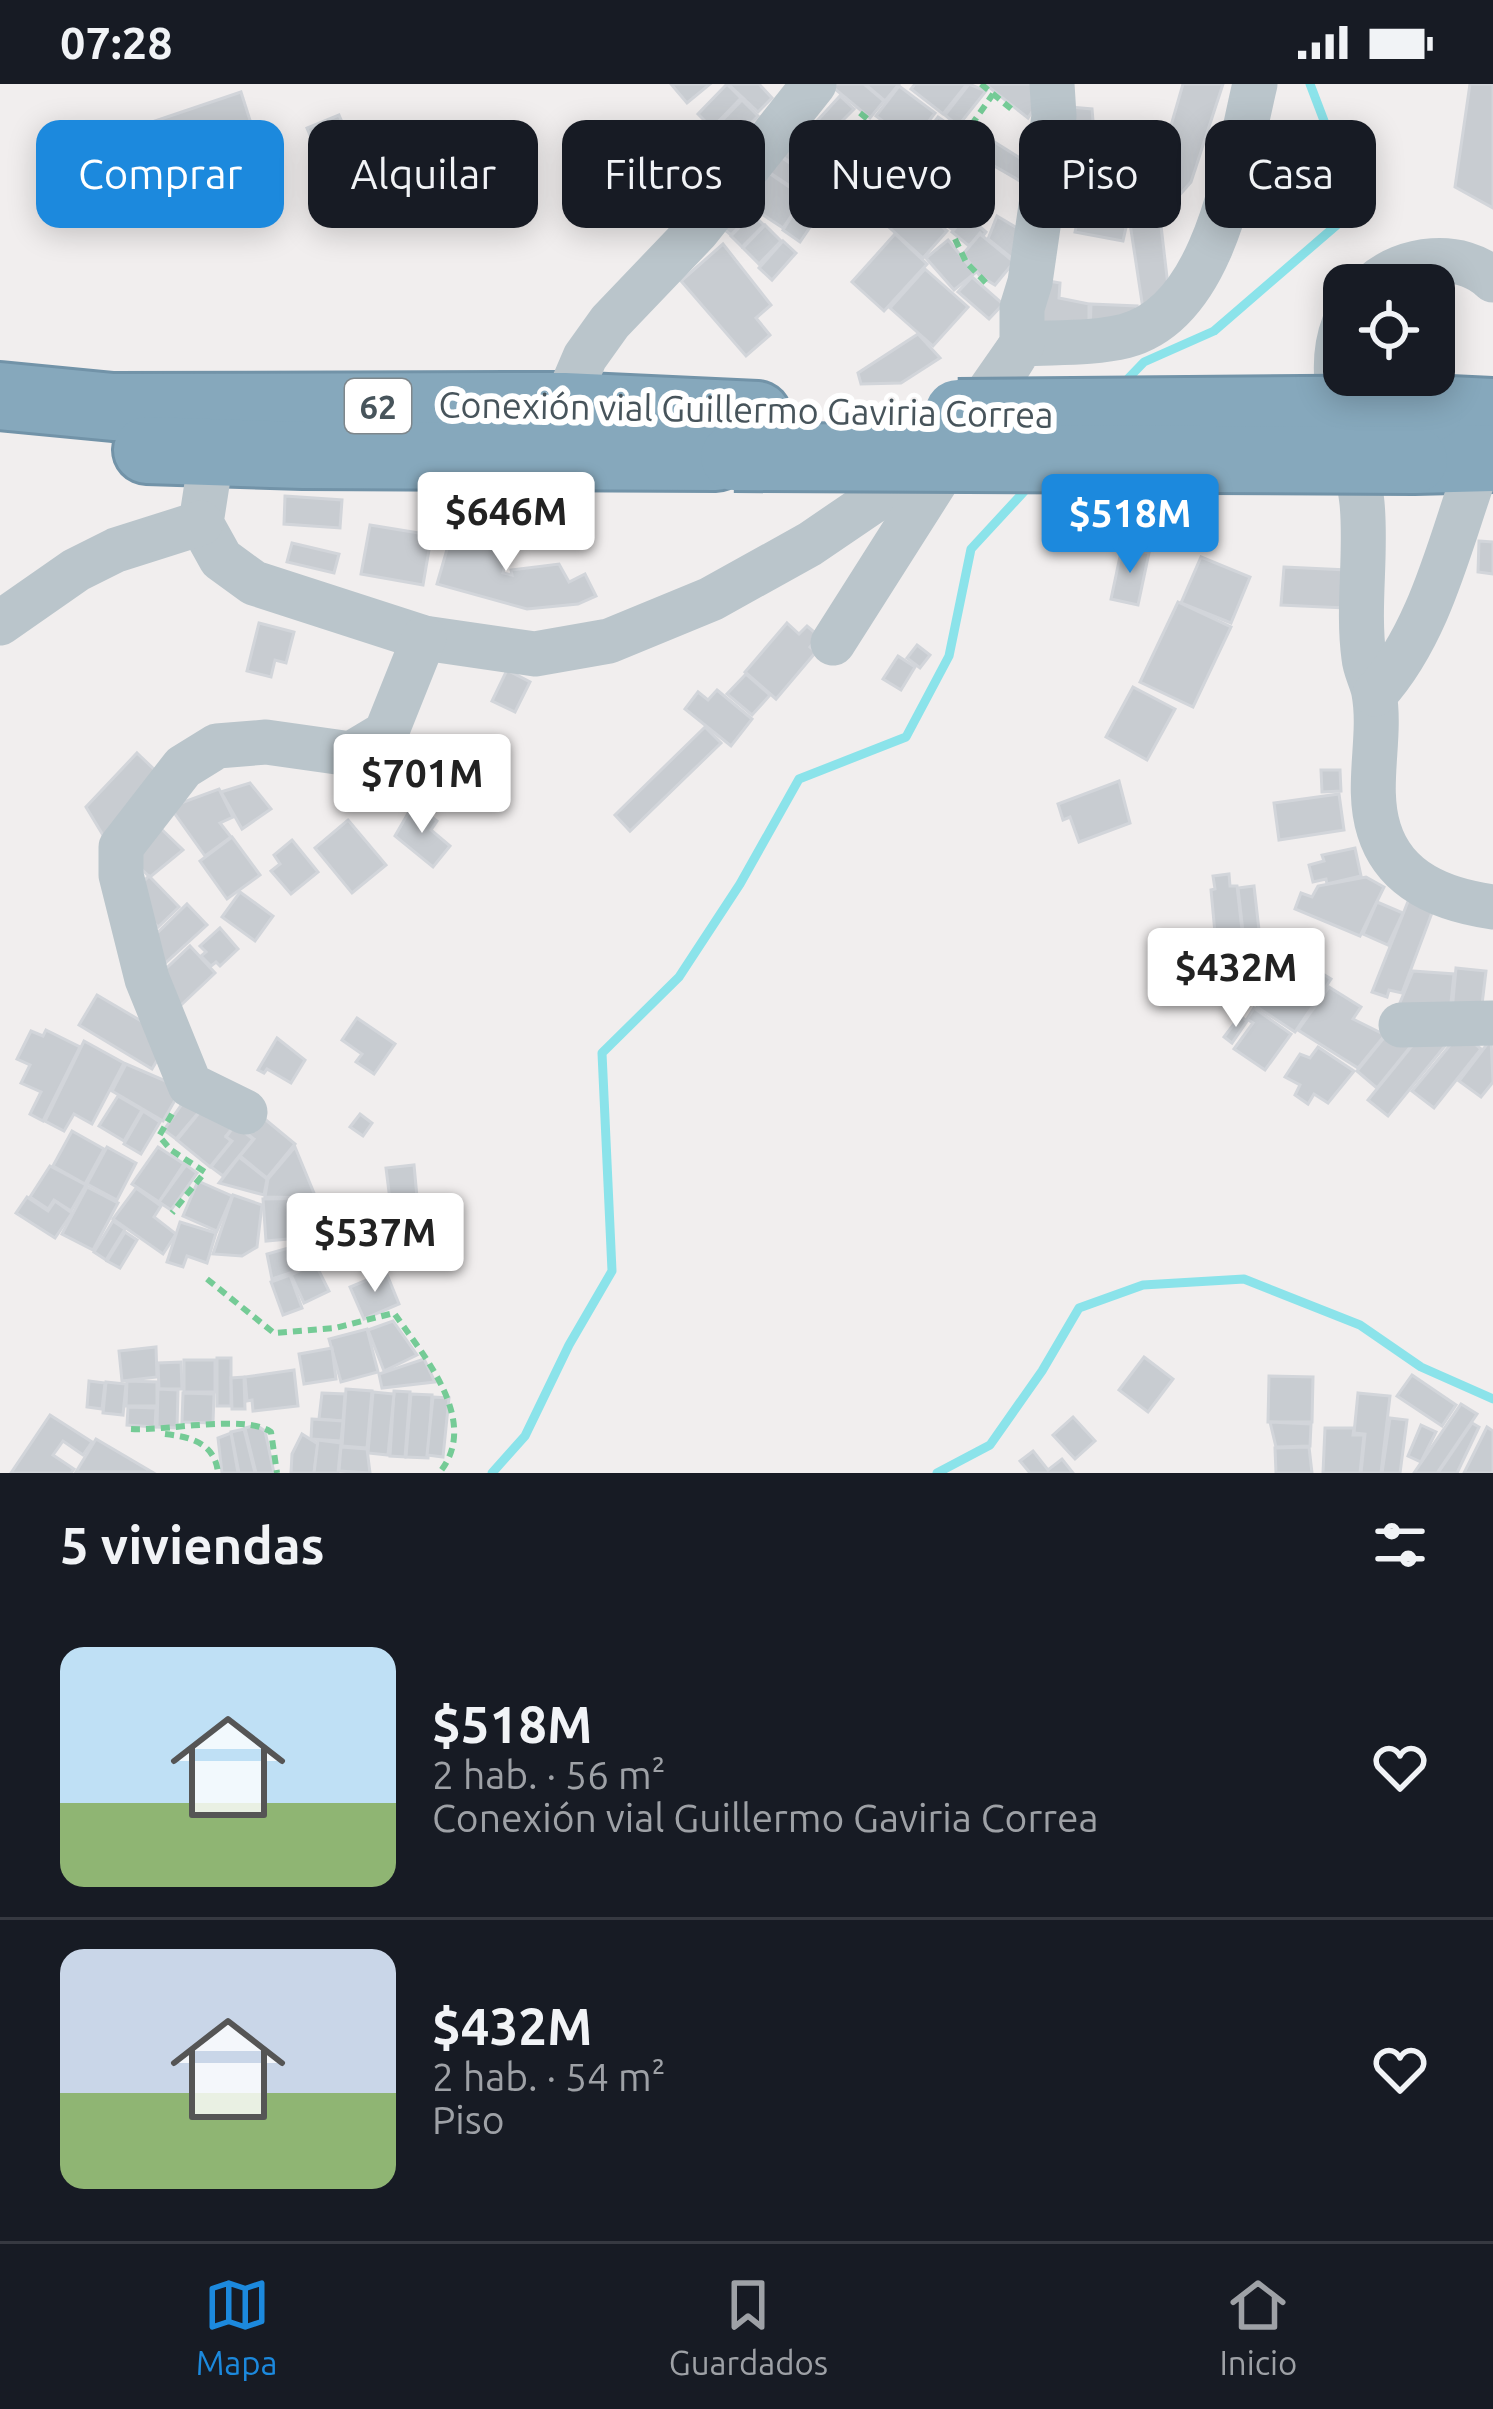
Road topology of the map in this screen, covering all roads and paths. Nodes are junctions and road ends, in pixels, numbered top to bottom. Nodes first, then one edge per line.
1 (814, 84) edge
2 (1052, 84) edge
3 (1255, 84) edge
4 (993, 94) dead end
5 (860, 113) dead end
6 (869, 120) edge
7 (975, 120) edge
8 (955, 239) dead end
9 (1416, 264) edge
10 (1493, 280) edge
11 (1022, 326) junction
12 (1338, 396) edge
13 (0, 397) edge
14 (564, 406) junction
15 (1470, 431) edge
16 (746, 436) junction
17 (0, 438) edge
18 (212, 452) junction
19 (201, 523) junction
20 (0, 623) edge
21 (424, 638) junction
22 (832, 643) dead end
23 (1375, 694) junction
24 (1493, 907) edge
25 (1493, 1023) edge
26 (1401, 1025) dead end
27 (190, 1085) junction
28 (245, 1112) dead end
29 (172, 1214) dead end
30 (207, 1280) dead end
31 (218, 1473) edge
32 (277, 1473) edge
33 (439, 1473) edge

1 - 14 street
2 - 11 street
3 - 11 street
4 - 7 path
5 - 6 path
8 - 11 path
9 - 10 street
11 - 21 street
11 - 22 street
12 - 23 street
13 - 14 highway, Conexión vial Guillermo Gaviria Correa / 62
14 - 16 highway, Conexión vial Guillermo Gaviria Correa / 62
15 - 16 highway, Conexión vial Guillermo Gaviria Correa / 62, bridge
15 - 23 street
16 - 18 highway, Conexión vial Guillermo Gaviria Correa / 62
17 - 18 highway, Conexión vial Guillermo Gaviria Correa / 62
18 - 19 street
19 - 20 street
19 - 21 street
21 - 27 street
23 - 24 street
25 - 26 street
27 - 28 street
27 - 29 path
30 - 33 path
31 - 32 path

